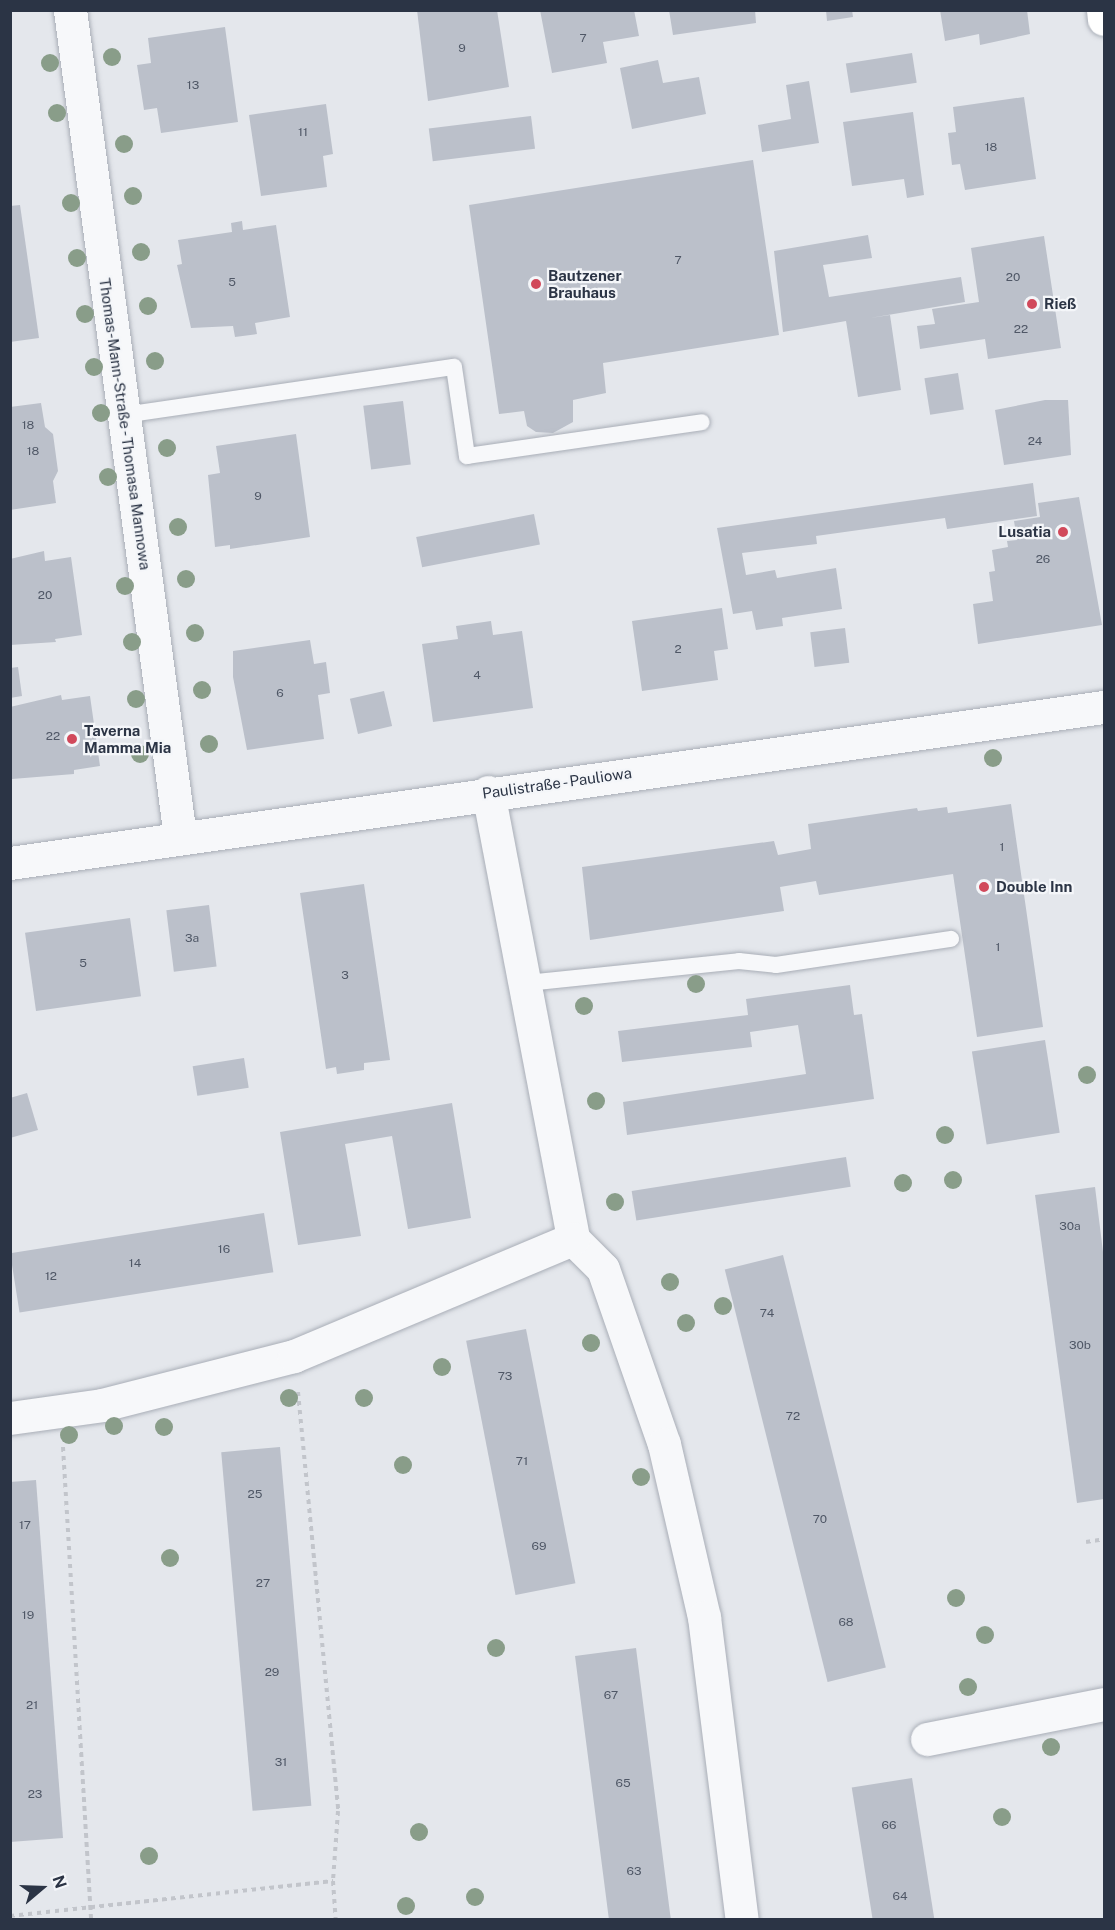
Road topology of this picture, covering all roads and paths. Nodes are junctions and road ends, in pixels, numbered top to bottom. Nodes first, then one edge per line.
1 (70, 10) edge
2 (1103, 10) edge
3 (1104, 20) edge
4 (124, 415) junction
5 (702, 422) dead end
6 (1104, 707) edge
7 (488, 792) junction
8 (180, 837) junction
9 (10, 863) edge
10 (951, 939) dead end
11 (527, 983) junction
12 (573, 1239) junction
13 (294, 1356) junction
14 (60, 1411) junction
15 (10, 1418) edge
16 (1104, 1539) edge
17 (1086, 1542) dead end
18 (1104, 1704) edge
19 (927, 1739) dead end
20 (333, 1881) junction
21 (90, 1907) junction
22 (10, 1916) edge
23 (91, 1920) edge
24 (336, 1920) edge
25 (742, 1920) edge

1 - 4 street, Thomas-Mann-Straße - Thomasa Mannowa
2 - 3 main road
4 - 5 lane
4 - 8 street, Thomas-Mann-Straße - Thomasa Mannowa
6 - 7 street, Paulistraße - Pauliowa
7 - 8 street, Paulistraße - Pauliowa
7 - 11 street
8 - 9 street, Paulistraße - Pauliowa
10 - 11 lane
11 - 12 street
12 - 13 street
12 - 25 street
13 - 14 street
13 - 20 path
14 - 15 street
14 - 21 path
16 - 17 path
18 - 19 street
20 - 21 path
20 - 24 path
21 - 22 path
21 - 23 path

